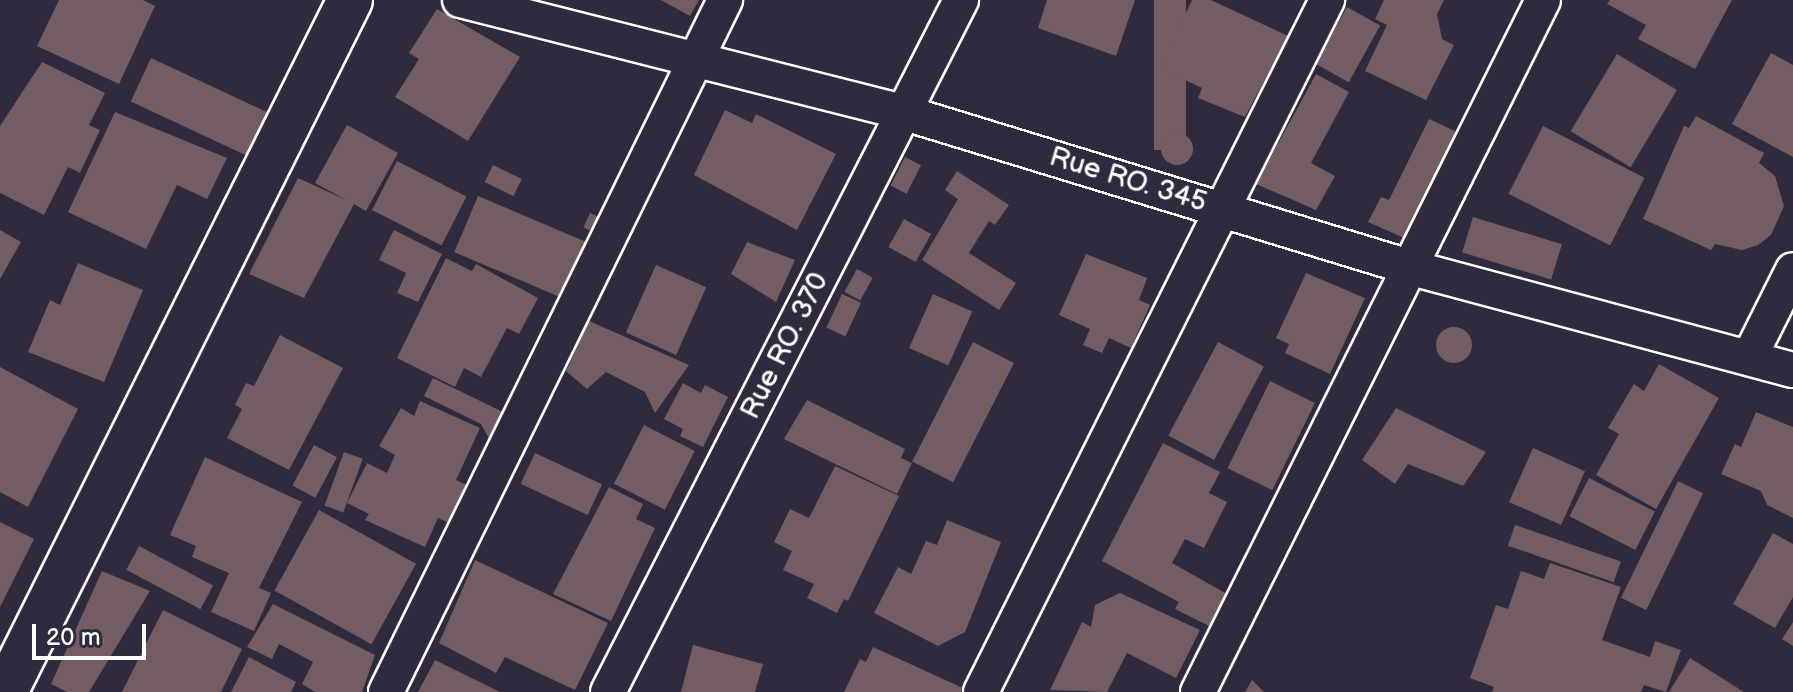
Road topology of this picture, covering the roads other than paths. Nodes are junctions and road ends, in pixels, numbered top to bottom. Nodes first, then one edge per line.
1 (350, 0) edge
2 (460, 0) edge
3 (725, 0) edge
4 (961, 0) edge
5 (1327, 0) edge
6 (1543, 0) edge
7 (693, 61) junction
8 (905, 113) junction
9 (1221, 208) junction
10 (1412, 268) junction
11 (1793, 270) edge
12 (1750, 356) junction
13 (1793, 370) edge
14 (5, 692) edge
15 (386, 692) edge
16 (608, 692) edge
17 (981, 692) edge
18 (1198, 692) edge

1 - 14 street
2 - 7 street, Rue RO. 345
3 - 7 street
4 - 8 street, Rue RO. 370
5 - 9 street
6 - 10 street
7 - 8 street, Rue RO. 345
7 - 15 street
8 - 9 street, Rue RO. 345
8 - 16 street, Rue RO. 370
9 - 10 street, Rue RO. 345
9 - 17 street
10 - 12 street, Rue RO. 345
10 - 18 street
11 - 12 street
12 - 13 street, Rue RO. 345

